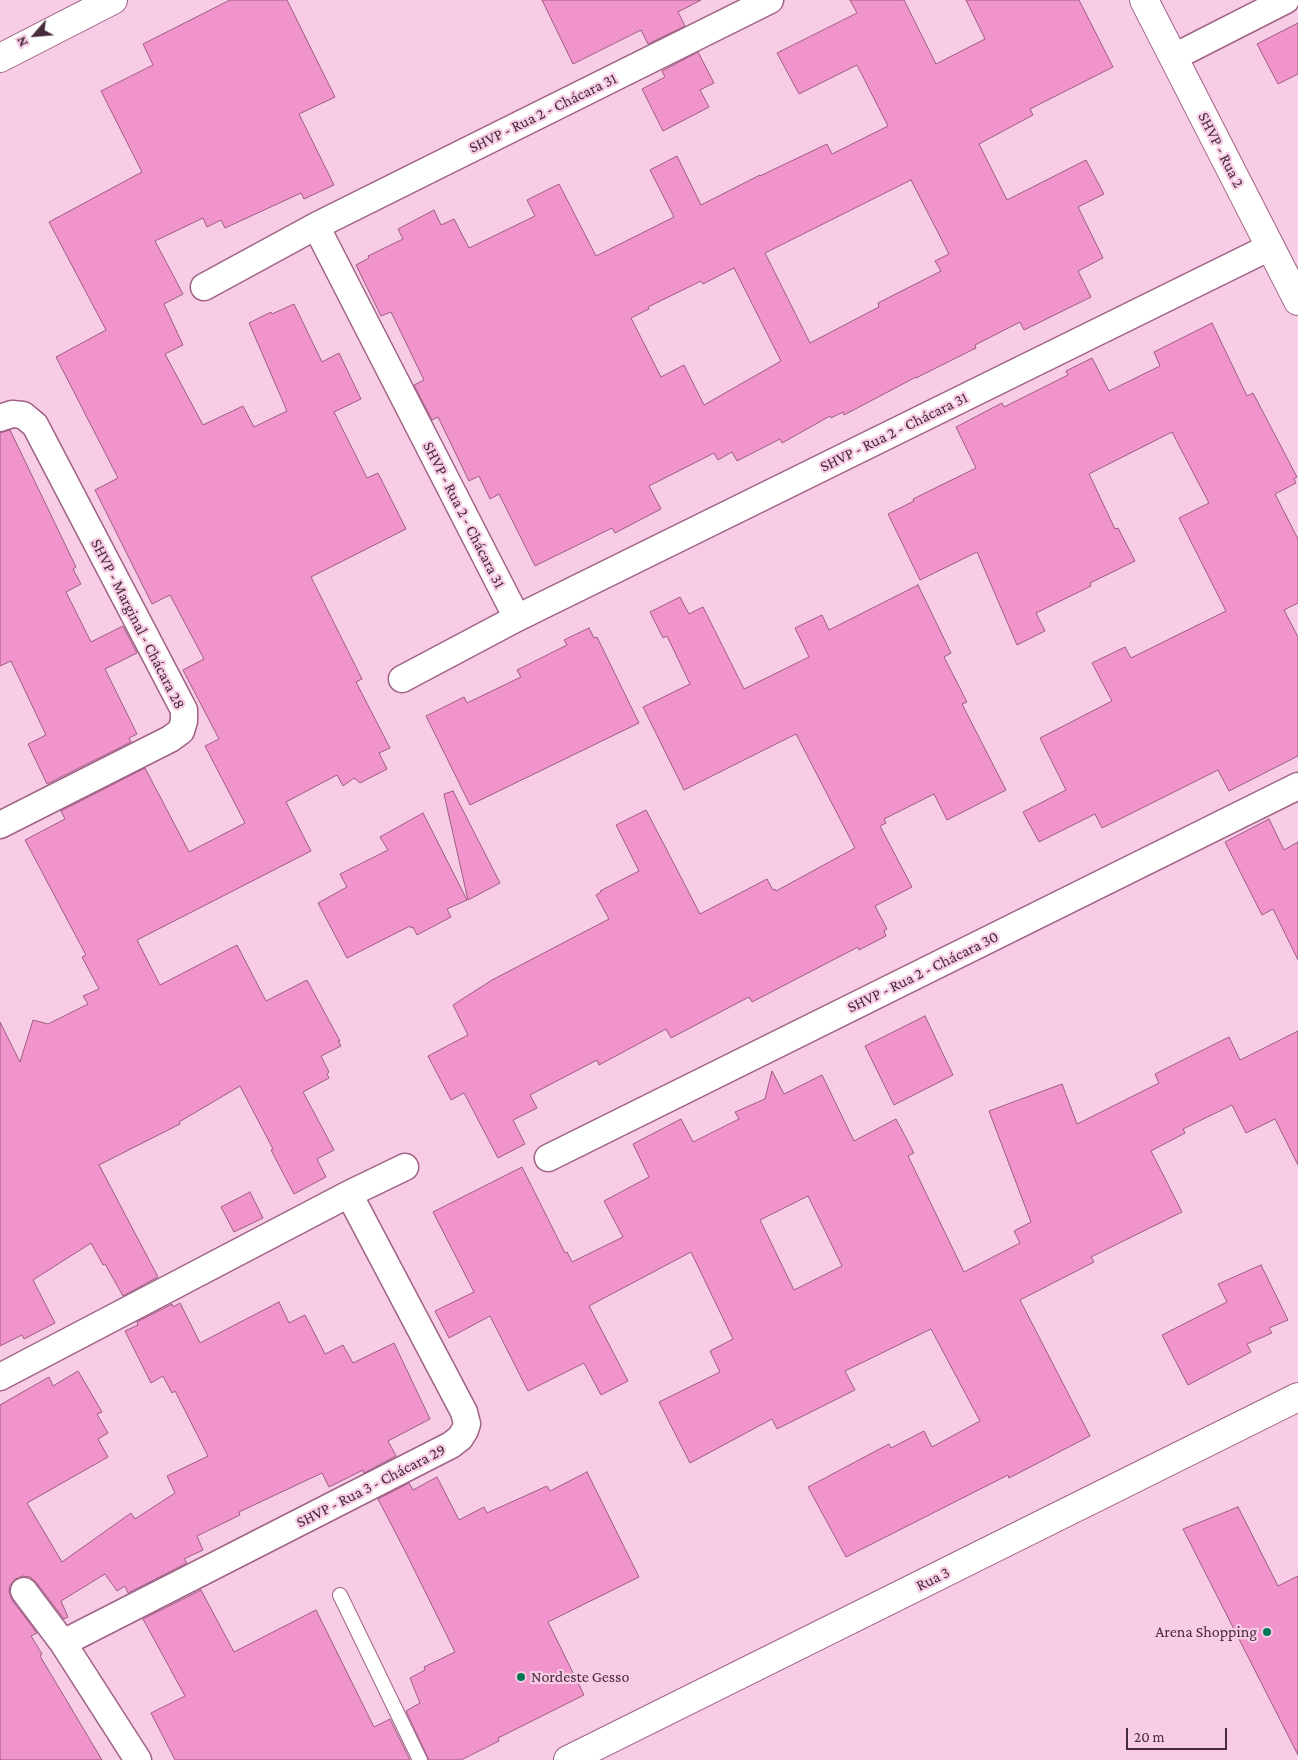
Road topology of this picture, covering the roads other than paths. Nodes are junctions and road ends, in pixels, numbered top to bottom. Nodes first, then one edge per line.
1 (114, 0) edge
2 (770, 0) edge
3 (1144, 0) edge
4 (1286, 0) edge
5 (1174, 57) junction
6 (0, 58) edge
7 (316, 226) junction
8 (1270, 247) junction
9 (204, 287) dead end
10 (1298, 301) edge
11 (0, 418) edge
12 (517, 618) junction
13 (402, 679) dead end
14 (1298, 786) edge
15 (0, 825) edge
16 (548, 1158) dead end
17 (405, 1167) dead end
18 (349, 1194) junction
19 (0, 1377) edge
20 (1298, 1397) edge
21 (24, 1591) dead end
22 (340, 1595) dead end
23 (63, 1643) junction
24 (602, 1752) edge
25 (138, 1760) edge
26 (420, 1760) edge
27 (568, 1760) edge

1 - 6 main road
2 - 7 street, SHVP - Rua 2 - Chácara 31
3 - 5 main road, SHVP - Rua 2
4 - 5 street
5 - 8 main road, SHVP - Rua 2
7 - 9 street, SHVP - Rua 2 - Chácara 31
7 - 12 street, SHVP - Rua 2 - Chácara 31
8 - 10 main road, SHVP - Rua 2
8 - 12 street, SHVP - Rua 2 - Chácara 31
11 - 15 street, SHVP - Marginal - Chácara 28
12 - 13 street, SHVP - Rua 2 - Chácara 31
14 - 16 street, SHVP - Rua 2 - Chácara 30
17 - 18 street
18 - 19 street
18 - 23 street, SHVP - Rua 3 - Chácara 29
20 - 24 main road, Rua 3
21 - 23 street
22 - 26 lane
23 - 25 street
24 - 27 main road, Rua 3

